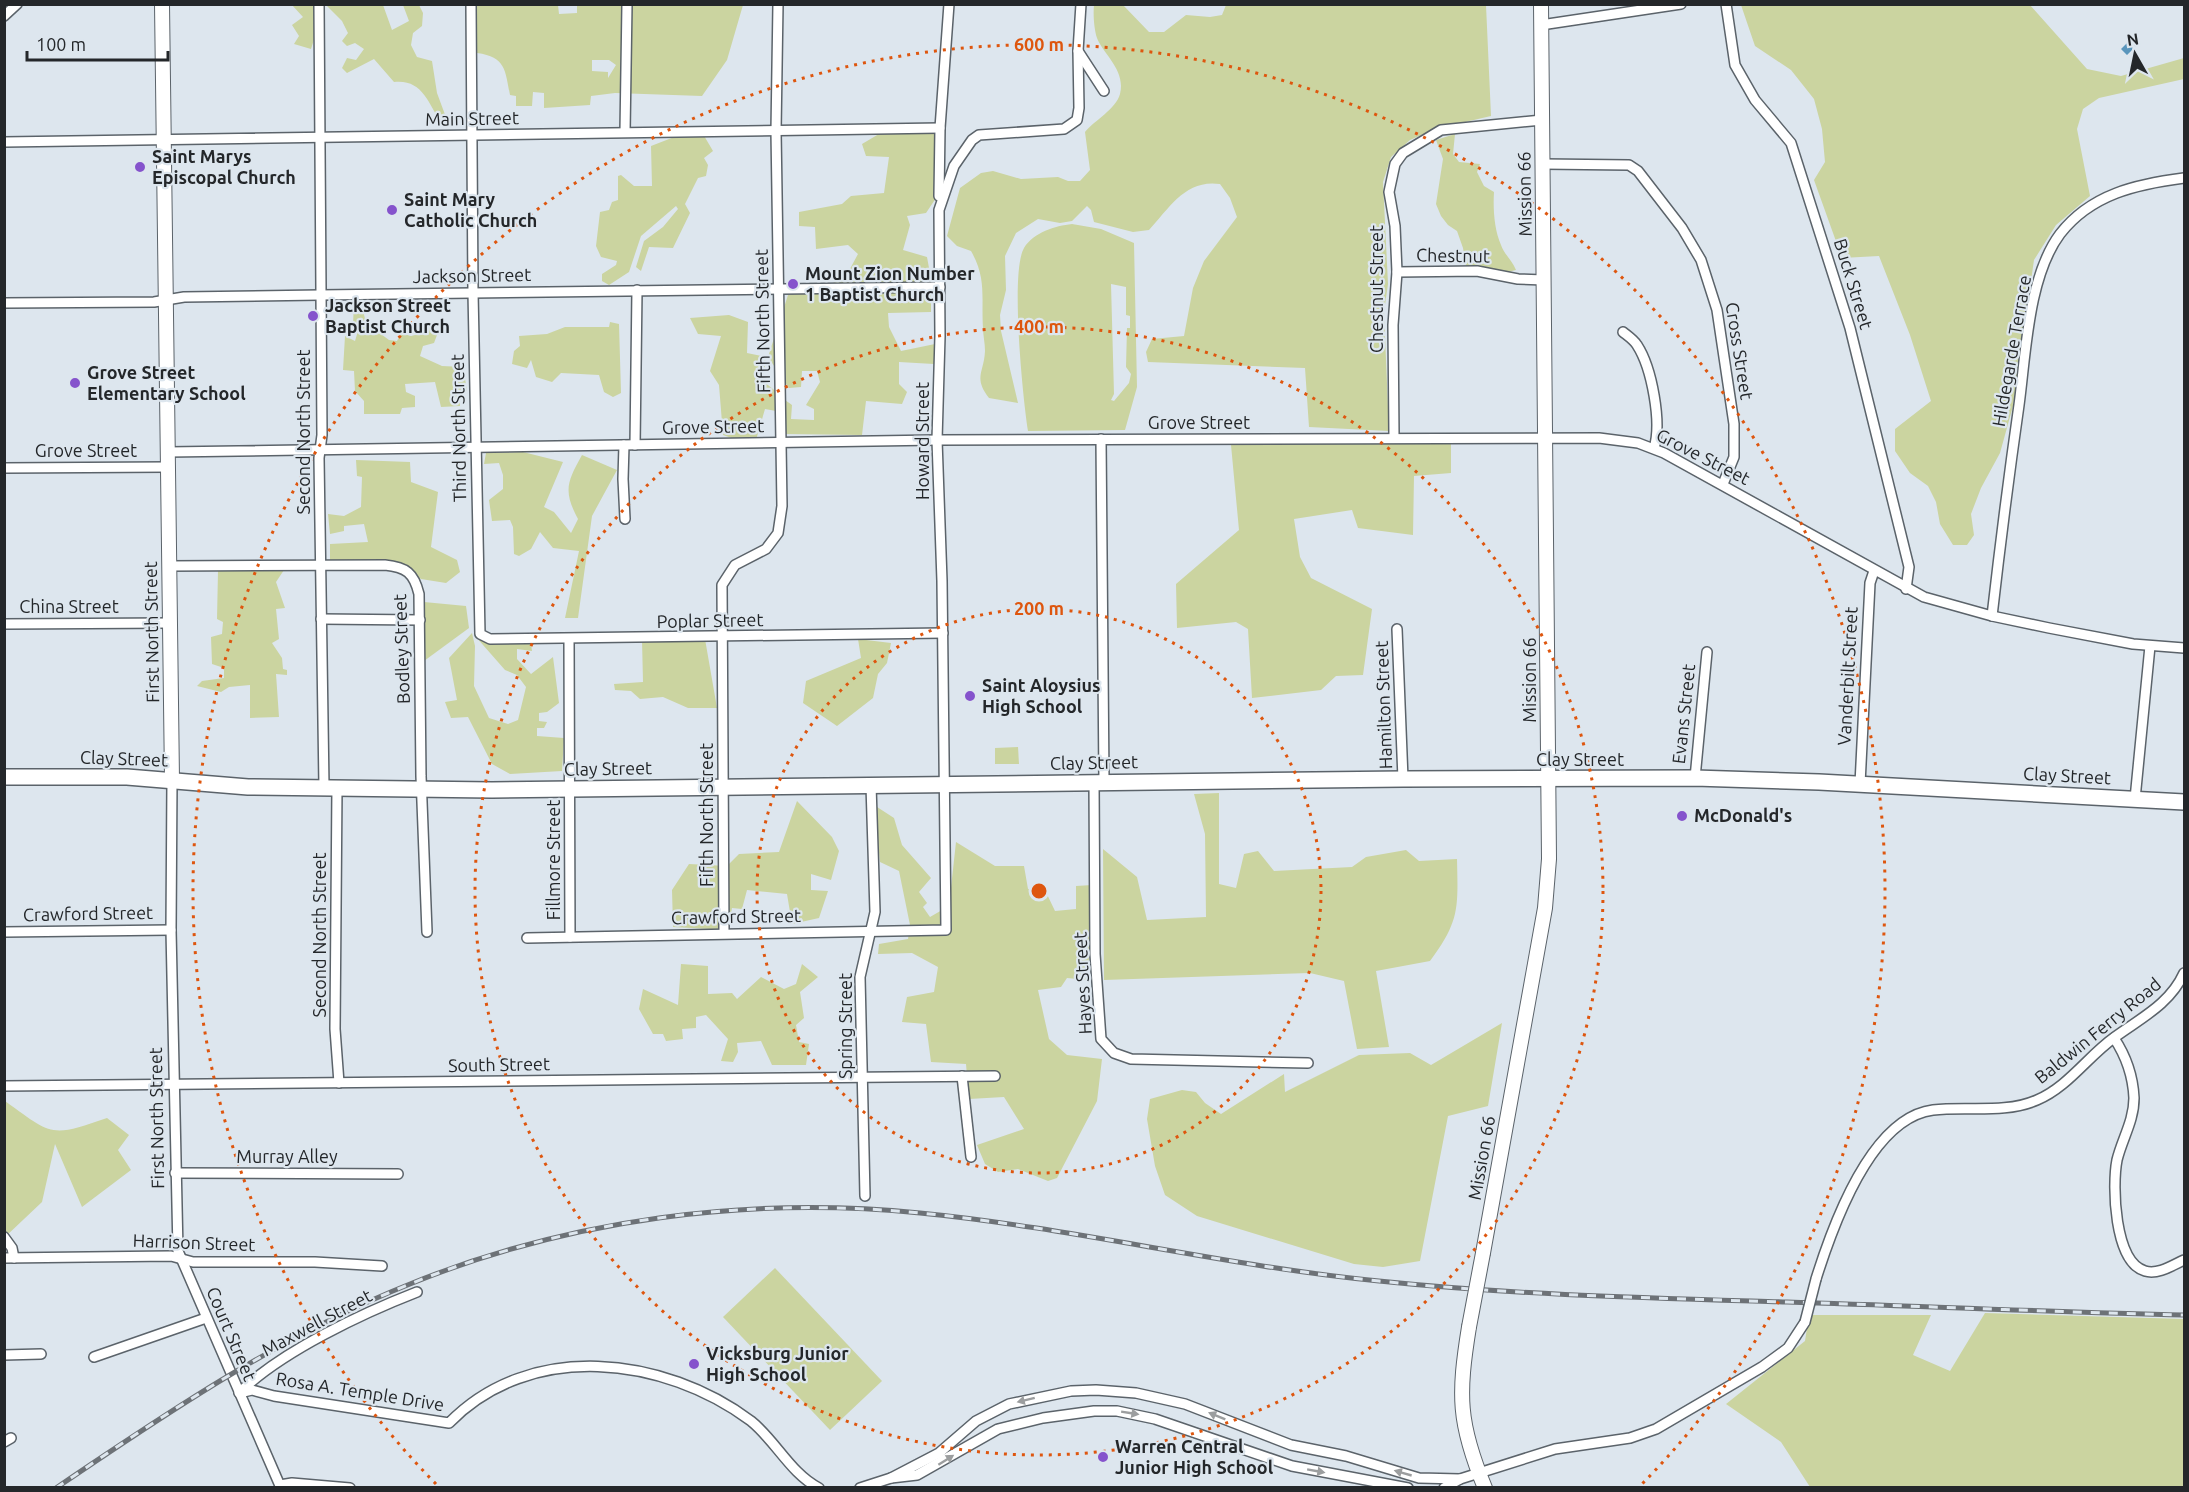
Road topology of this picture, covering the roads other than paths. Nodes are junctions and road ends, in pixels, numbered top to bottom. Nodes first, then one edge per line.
1 (17, 4) edge
2 (162, 4) edge
3 (318, 4) edge
4 (471, 4) edge
5 (627, 4) edge
6 (778, 4) edge
7 (949, 4) edge
8 (1082, 4) edge
9 (1540, 4) edge
10 (1681, 4) edge
11 (1726, 4) edge
12 (4, 15) edge
13 (1541, 25) junction
14 (1078, 51) junction
15 (1104, 91) dead end
16 (1542, 120) junction
17 (940, 128) junction
18 (776, 131) junction
19 (625, 132) junction
20 (471, 136) junction
21 (318, 138) junction
22 (163, 139) junction
23 (4, 142) edge
24 (1543, 164) junction
25 (2184, 178) edge
26 (939, 210) junction
27 (1397, 272) junction
28 (1544, 280) junction
29 (940, 287) junction
30 (637, 290) junction
31 (779, 290) junction
32 (473, 292) junction
33 (320, 295) junction
34 (166, 300) junction
35 (4, 303) edge
36 (1623, 332) dead end
37 (1394, 437) junction
38 (1546, 438) junction
39 (1101, 439) junction
40 (937, 440) junction
41 (781, 443) junction
42 (624, 445) junction
43 (635, 445) junction
44 (475, 447) junction
45 (1654, 448) junction
46 (320, 449) junction
47 (168, 452) junction
48 (168, 467) junction
49 (4, 468) edge
50 (1722, 484) junction
51 (626, 519) dead end
52 (321, 565) junction
53 (169, 566) junction
54 (1874, 571) junction
55 (1906, 589) junction
56 (1992, 616) junction
57 (321, 619) junction
58 (420, 620) junction
59 (170, 622) junction
60 (4, 624) edge
61 (1397, 629) dead end
62 (943, 633) junction
63 (480, 634) joint
64 (722, 637) junction
65 (569, 639) junction
66 (2150, 646) junction
67 (2184, 648) edge
68 (1707, 652) dead end
69 (4, 777) edge
70 (1695, 778) junction
71 (1403, 779) junction
72 (172, 780) junction
73 (1549, 780) junction
74 (1099, 782) junction
75 (946, 784) junction
76 (1860, 784) junction
77 (872, 785) junction
78 (331, 787) junction
79 (723, 787) junction
80 (423, 789) junction
81 (570, 789) junction
82 (2135, 799) junction
83 (2184, 802) edge
84 (171, 930) junction
85 (946, 930) joint
86 (871, 931) junction
87 (4, 932) edge
88 (427, 932) dead end
89 (724, 933) junction
90 (570, 937) junction
91 (527, 938) dead end
92 (2184, 973) edge
93 (2114, 1038) junction
94 (1308, 1063) dead end
95 (962, 1076) junction
96 (995, 1076) dead end
97 (862, 1077) junction
98 (339, 1083) junction
99 (175, 1085) junction
100 (4, 1086) edge
101 (971, 1157) dead end
102 (175, 1173) junction
103 (398, 1174) dead end
104 (865, 1196) dead end
105 (4, 1237) edge
106 (9, 1258) edge
107 (181, 1259) junction
108 (2184, 1260) edge
109 (382, 1266) dead end
110 (417, 1292) dead end
111 (206, 1318) junction
112 (41, 1354) dead end
113 (4, 1355) edge
114 (94, 1358) dead end
115 (238, 1393) junction
116 (1479, 1474) junction
117 (891, 1478) junction
118 (1460, 1479) junction
119 (280, 1486) edge
120 (350, 1488) edge
121 (819, 1488) edge
122 (860, 1488) edge
123 (1408, 1488) edge
124 (1443, 1488) edge
125 (1485, 1488) edge

1 - 12 street
2 - 22 street, First North Street
3 - 21 street, Second North Street
4 - 20 street, Third North Street
5 - 19 street
6 - 18 street, Fifth North Street
7 - 17 street
8 - 14 street, Howard Street
9 - 13 street, Mission 66
10 - 13 street
11 - 55 street, Buck Street
13 - 16 street, Mission 66
14 - 15 street
14 - 26 street, Howard Street
16 - 24 street, Mission 66
16 - 27 street, Chestnut Street
17 - 18 street, Main Street
17 - 26 street
18 - 19 street, Main Street
18 - 31 street, Fifth North Street
19 - 20 street, Main Street
20 - 21 street, Main Street
20 - 32 street, Third North Street
21 - 22 street, Main Street
21 - 33 street, Second North Street
22 - 23 street, Main Street
22 - 34 street, First North Street
24 - 28 street, Mission 66
24 - 50 street, Cross Street
25 - 56 street, Hildegarde Terrace
26 - 29 street, Howard Street
27 - 28 street, Chestnut
27 - 37 street, Chestnut Street
28 - 38 street, Mission 66
29 - 31 street, Jackson Street
29 - 40 street, Howard Street
30 - 31 street, Jackson Street
30 - 32 street, Jackson Street
30 - 43 street
31 - 41 street, Fifth North Street
32 - 33 street, Jackson Street
32 - 44 street, Third North Street
33 - 34 street, Jackson Street
33 - 46 street, Second North Street
34 - 35 street, Jackson Street
34 - 47 street, First North Street
36 - 45 street
37 - 38 street, Grove Street
37 - 39 street, Grove Street
38 - 45 street, Grove Street
38 - 73 street, Mission 66
39 - 40 street, Grove Street
39 - 74 street, Hayes Street
40 - 41 street, Grove Street
40 - 62 street, Howard Street
41 - 43 street, Grove Street
41 - 64 street, Fifth North Street
42 - 43 street, Grove Street
42 - 44 street, Grove Street
42 - 51 street
44 - 46 street, Grove Street
44 - 63 street, Third North Street
45 - 50 street, Grove Street
46 - 47 street, Grove Street
46 - 52 street, Second North Street
47 - 48 street, First North Street
48 - 49 street, Grove Street
48 - 53 street, First North Street
50 - 54 street, Grove Street
52 - 53 street, Bodley Street
52 - 57 street, Second North Street
52 - 58 street, Bodley Street
53 - 59 street, First North Street
54 - 55 street, Grove Street
54 - 76 street, Vanderbilt Street
55 - 56 street, Grove Street
56 - 66 street, Grove Street
57 - 58 street
57 - 78 street, Second North Street
58 - 80 street, Bodley Street
59 - 60 street, China Street
59 - 72 street, First North Street
61 - 71 street, Hamilton Street
62 - 64 street, Poplar Street
62 - 75 street, Howard Street
63 - 65 street, Poplar Street
64 - 65 street, Poplar Street
64 - 79 street, Fifth North Street
65 - 81 street, Fillmore Street
66 - 67 street, Grove Street
66 - 82 street
68 - 70 street, Evans Street
69 - 72 main road, Clay Street
70 - 73 main road, Clay Street
70 - 76 main road, Clay Street
71 - 73 main road, Clay Street
71 - 74 main road, Clay Street
72 - 78 main road, Clay Street
72 - 84 street, First North Street
73 - 116 street, Mission 66, bridge
74 - 75 main road, Clay Street
74 - 94 street, Hayes Street
75 - 77 main road, Clay Street
75 - 85 street, Howard Street
76 - 82 main road, Clay Street
77 - 79 main road, Clay Street
77 - 86 street, Spring Street
78 - 80 main road, Clay Street
78 - 98 street, Second North Street
79 - 81 main road, Clay Street
79 - 89 street, Fifth North Street
80 - 81 main road, Clay Street
80 - 88 street, Bodley Street
81 - 90 street, Fillmore Street
82 - 83 main road, Clay Street
84 - 87 street, Crawford Street
84 - 99 street, First North Street
85 - 86 street, Crawford Street
86 - 89 street, Crawford Street
86 - 97 street, Spring Street
89 - 90 street, Crawford Street
90 - 91 street, Crawford Street
92 - 93 street, Baldwin Ferry Road
93 - 108 street
93 - 116 street, Baldwin Ferry Road, bridge
95 - 96 street, South Street
95 - 97 street, South Street
95 - 101 street
97 - 98 street, South Street
97 - 104 street, Spring Street
98 - 99 street, South Street
99 - 100 street, South Street
99 - 102 street, First North Street
102 - 103 street, Murray Alley
102 - 107 street, First North Street
105 - 106 street
106 - 107 street, Harrison Street
107 - 109 street, Harrison Street
107 - 111 street, Court Street
110 - 115 street, Maxwell Street
111 - 114 street
111 - 115 street, Court Street
112 - 113 street
115 - 119 street, Court Street
115 - 121 street, Rosa A. Temple Drive
116 - 118 street
116 - 125 street, Mission 66
118 -> 117 street
117 - 122 street
117 -> 123 street
118 - 124 street
119 - 120 street

